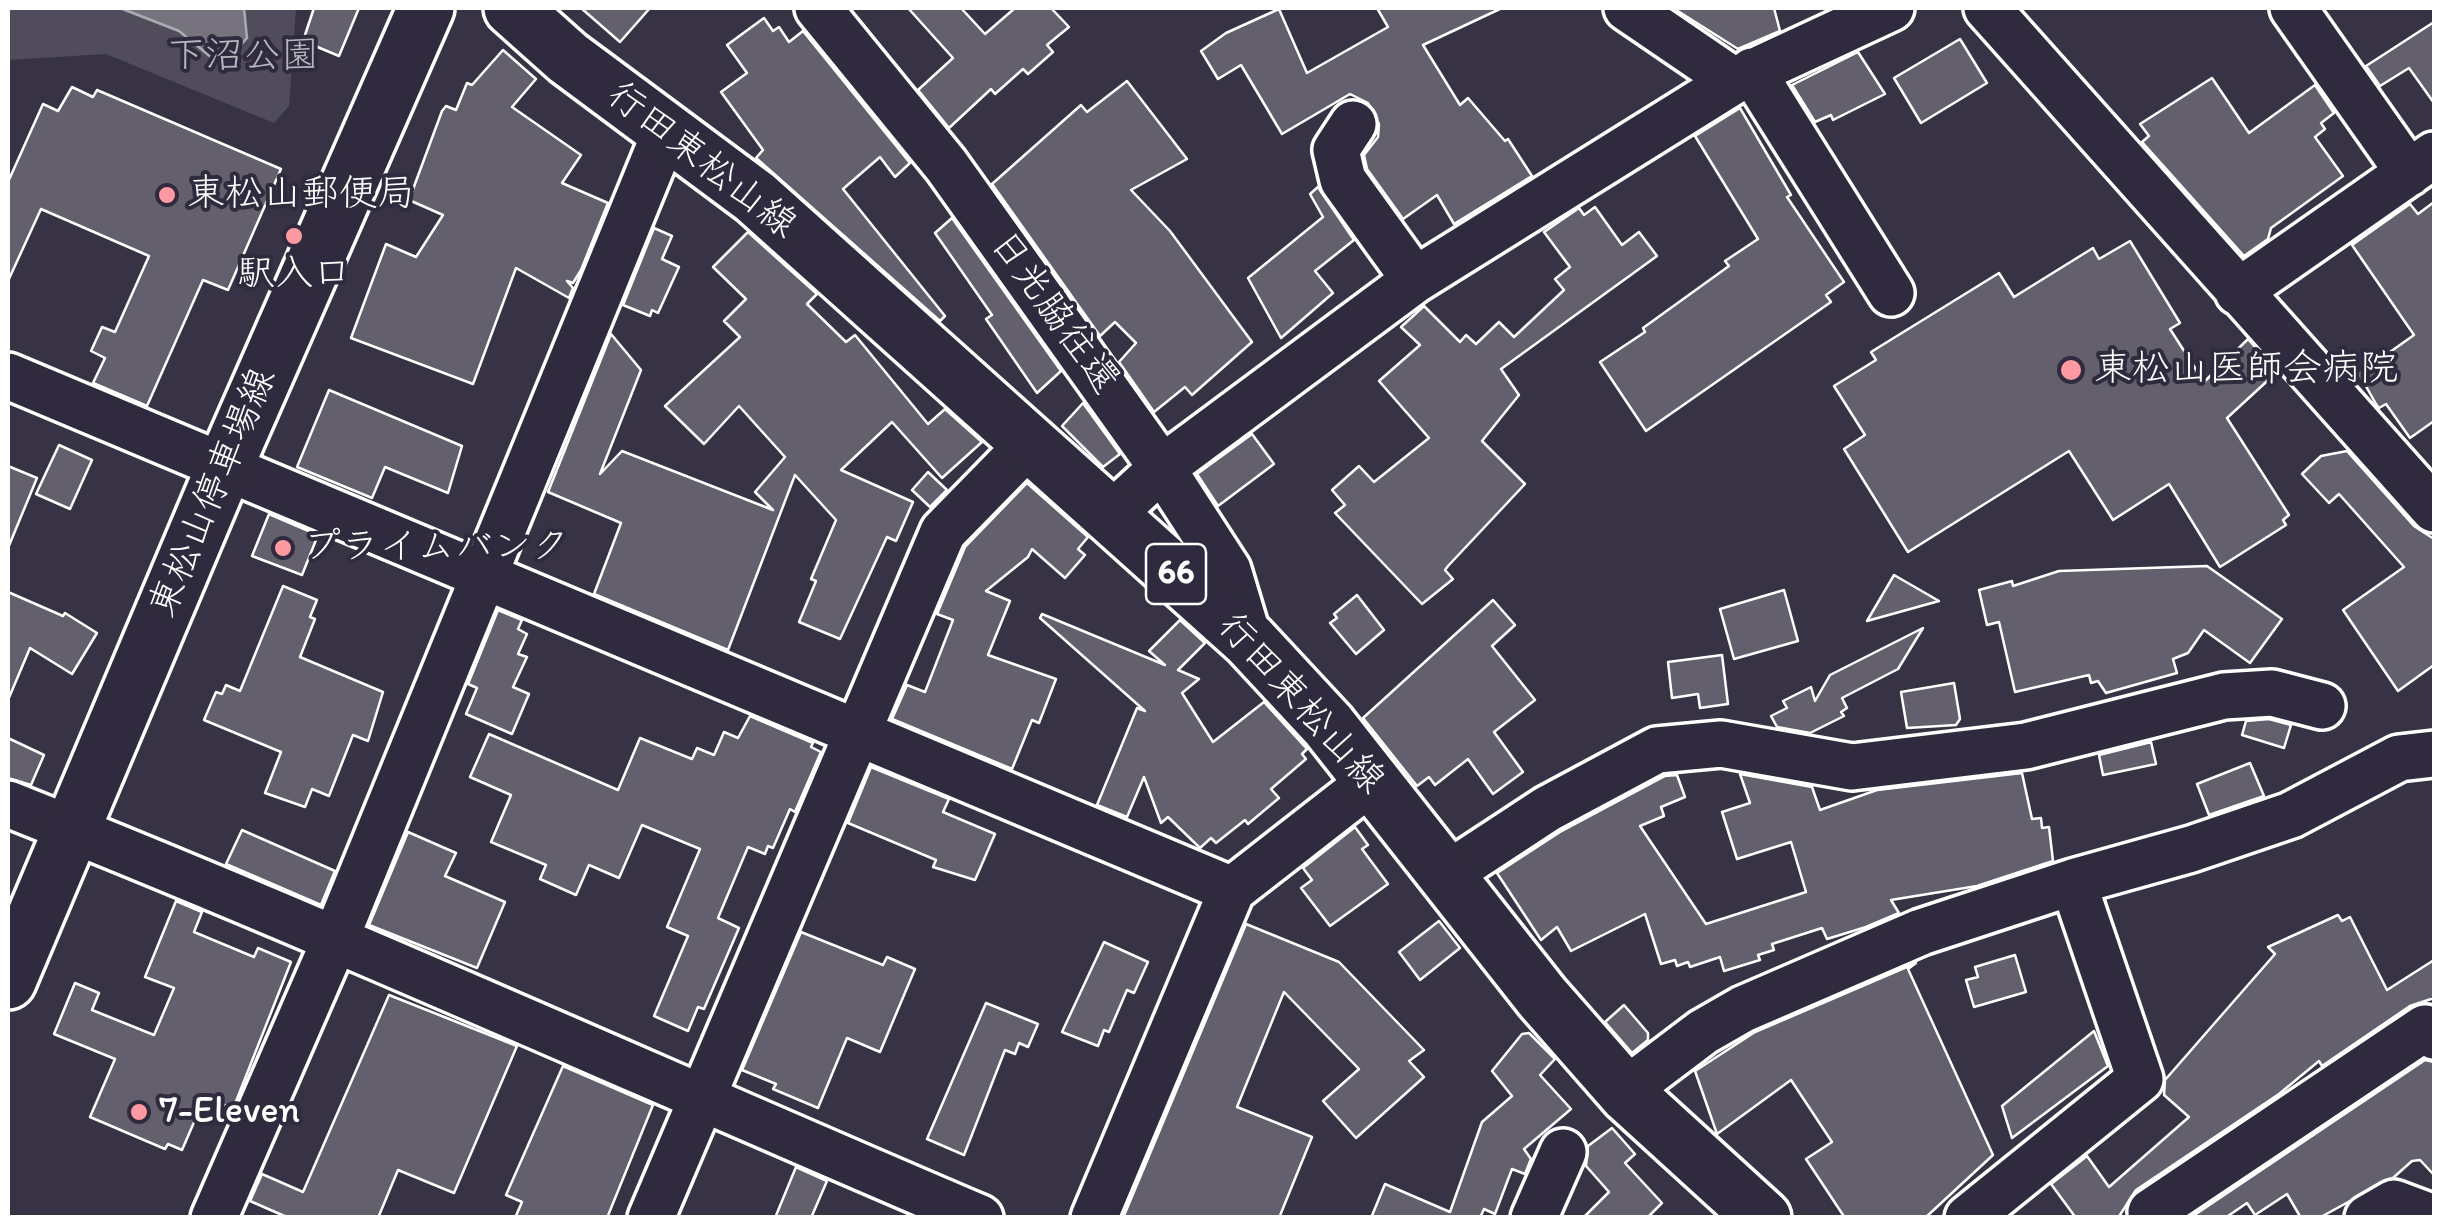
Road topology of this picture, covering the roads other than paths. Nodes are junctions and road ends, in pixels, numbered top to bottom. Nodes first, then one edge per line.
1 (426, 8) edge
2 (512, 8) edge
3 (818, 8) edge
4 (1626, 8) edge
5 (1891, 8) edge
6 (1987, 8) edge
7 (2292, 8) edge
8 (1743, 76) junction
9 (1352, 124) dead end
10 (666, 132) junction
11 (2422, 164) edge
12 (1415, 280) junction
13 (2238, 292) junction
14 (1891, 293) dead end
15 (8, 376) edge
16 (1031, 442) junction
17 (224, 466) junction
18 (1162, 468) junction
19 (2425, 483) edge
20 (1112, 514) junction
21 (482, 574) junction
22 (1249, 640) junction
23 (2322, 706) dead end
24 (856, 734) junction
25 (2434, 754) edge
26 (1373, 780) junction
27 (8, 804) edge
28 (72, 830) junction
29 (1445, 876) junction
30 (2073, 882) junction
31 (1232, 890) junction
32 (335, 940) junction
33 (8, 981) edge
34 (2434, 1036) edge
35 (1625, 1091) junction
36 (700, 1098) junction
37 (1563, 1152) dead end
38 (2431, 1208) edge
39 (214, 1218) edge
40 (650, 1218) edge
41 (980, 1218) edge
42 (1094, 1218) edge
43 (1534, 1218) edge
44 (1762, 1218) edge
45 (1968, 1218) edge
46 (2157, 1218) edge
47 (2368, 1218) edge

1 - 17 main road, 東松山停車場線
2 - 10 main road, 行田東松山線 / 66
3 - 18 street, 日光脇往還
4 - 8 street
5 - 8 street
6 - 13 street
7 - 11 street
8 - 12 street
8 - 14 street
9 - 12 street
10 - 16 main road, 行田東松山線 / 66
10 - 21 street
11 - 13 street
12 - 18 street
13 - 19 street
15 - 17 street
16 - 20 main road, 行田東松山線 / 66
16 - 24 street
17 - 21 street
17 - 28 main road, 東松山停車場線
18 - 20 street
18 - 22 street, 日光脇往還
20 - 22 main road, 行田東松山線 / 66
21 - 24 street
21 - 32 street
22 - 26 main road, 行田東松山線 / 66
23 - 29 street
24 - 31 street
24 - 36 street
25 - 30 street
26 - 29 main road, 行田東松山線 / 66
26 - 31 street
27 - 28 street
28 - 32 street
28 - 33 main road, 東松山停車場線
29 - 35 main road, 行田東松山線 / 66
30 - 35 street
30 - 45 street
31 - 42 street
32 - 36 street
32 - 39 street
34 - 46 street
35 - 44 main road, 行田東松山線 / 66
36 - 40 street
36 - 41 street
37 - 43 street
38 - 47 street

